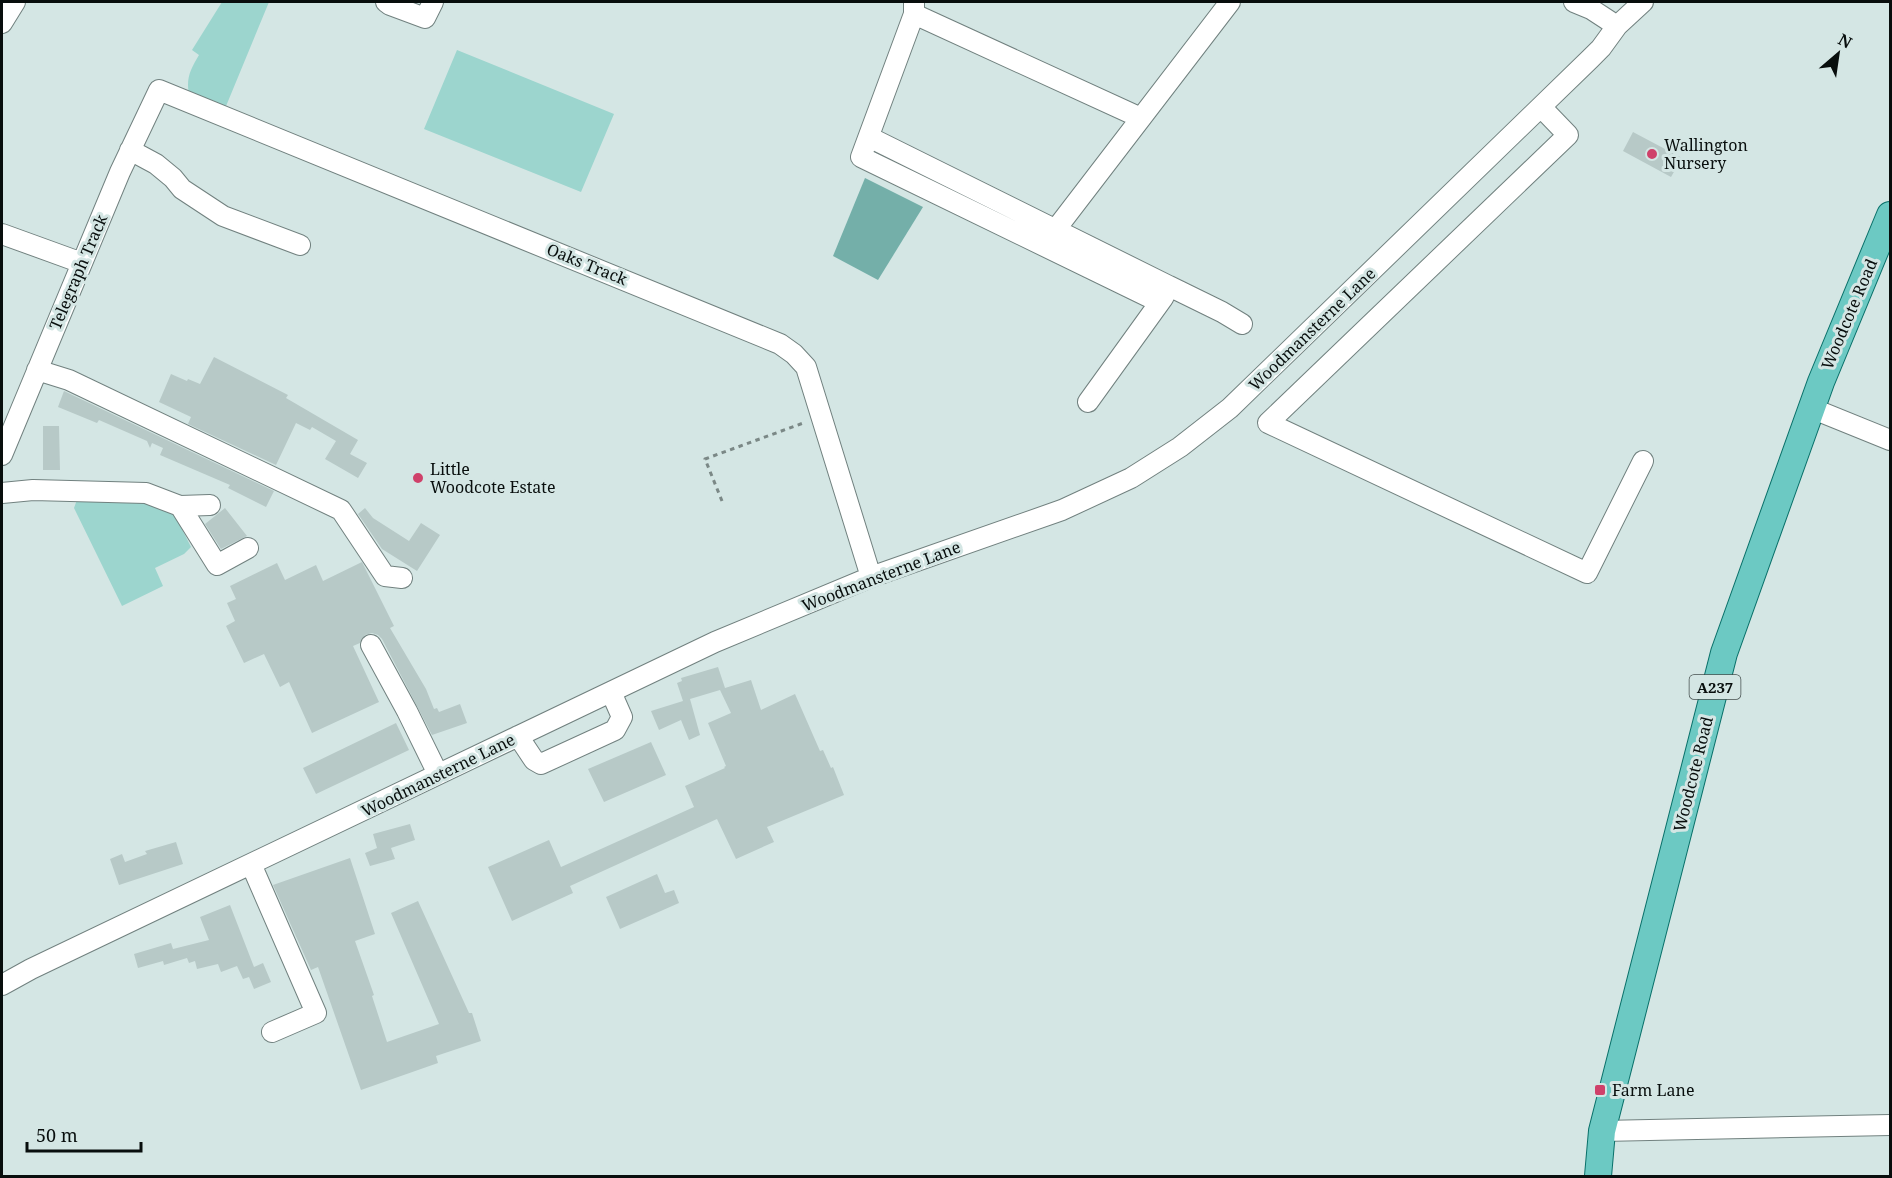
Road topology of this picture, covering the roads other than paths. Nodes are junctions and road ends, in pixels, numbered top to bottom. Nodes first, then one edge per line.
1 (15, 2) edge
2 (386, 2) edge
3 (433, 2) edge
4 (1230, 2) edge
5 (1574, 2) edge
6 (1643, 2) edge
7 (914, 8) edge
8 (2, 23) edge
9 (1617, 26) junction
10 (159, 90) joint
11 (1540, 107) junction
12 (1141, 118) junction
13 (869, 137) junction
14 (130, 150) junction
15 (1890, 215) edge
16 (1056, 229) junction
17 (2, 234) edge
18 (300, 245) dead end
19 (82, 263) junction
20 (1166, 292) junction
21 (1242, 324) dead end
22 (37, 370) junction
23 (1088, 402) dead end
24 (1811, 408) junction
25 (1890, 440) edge
26 (2, 455) edge
27 (1643, 461) dead end
28 (2, 493) edge
29 (210, 505) dead end
30 (180, 506) junction
31 (248, 548) dead end
32 (871, 577) junction
33 (402, 578) dead end
34 (371, 645) dead end
35 (611, 692) junction
36 (518, 736) junction
37 (438, 774) junction
38 (251, 864) junction
39 (2, 985) edge
40 (272, 1032) dead end
41 (1889, 1119) edge
42 (1602, 1131) junction
43 (1599, 1176) edge

1 - 8 street
2 - 3 street
4 - 12 street
5 - 9 street
6 - 9 street, Woodmansterne Lane
7 - 12 street
7 - 13 street
9 - 11 street, Woodmansterne Lane
10 - 14 street, Telegraph Track
10 - 32 street, Oaks Track
11 - 27 street
11 - 32 street, Woodmansterne Lane
12 - 16 street
13 - 16 street
13 - 20 street
14 - 18 street
14 - 19 street, Telegraph Track
15 - 24 main road, Woodcote Road / A237
16 - 20 street
17 - 19 street
19 - 22 street, Telegraph Track
20 - 21 street
20 - 23 street
22 - 26 street, Telegraph Track
22 - 33 street
24 - 25 street
24 - 42 main road, Woodcote Road / A237
28 - 30 street
29 - 30 street
30 - 31 street
32 - 35 street, Woodmansterne Lane
34 - 37 street
35 - 36 street, Woodmansterne Lane
35 - 36 street
36 - 37 street, Woodmansterne Lane
37 - 38 street, Woodmansterne Lane
38 - 39 street, Woodmansterne Lane
38 - 40 street
41 - 42 street
42 - 43 main road, Woodcote Road / A237

